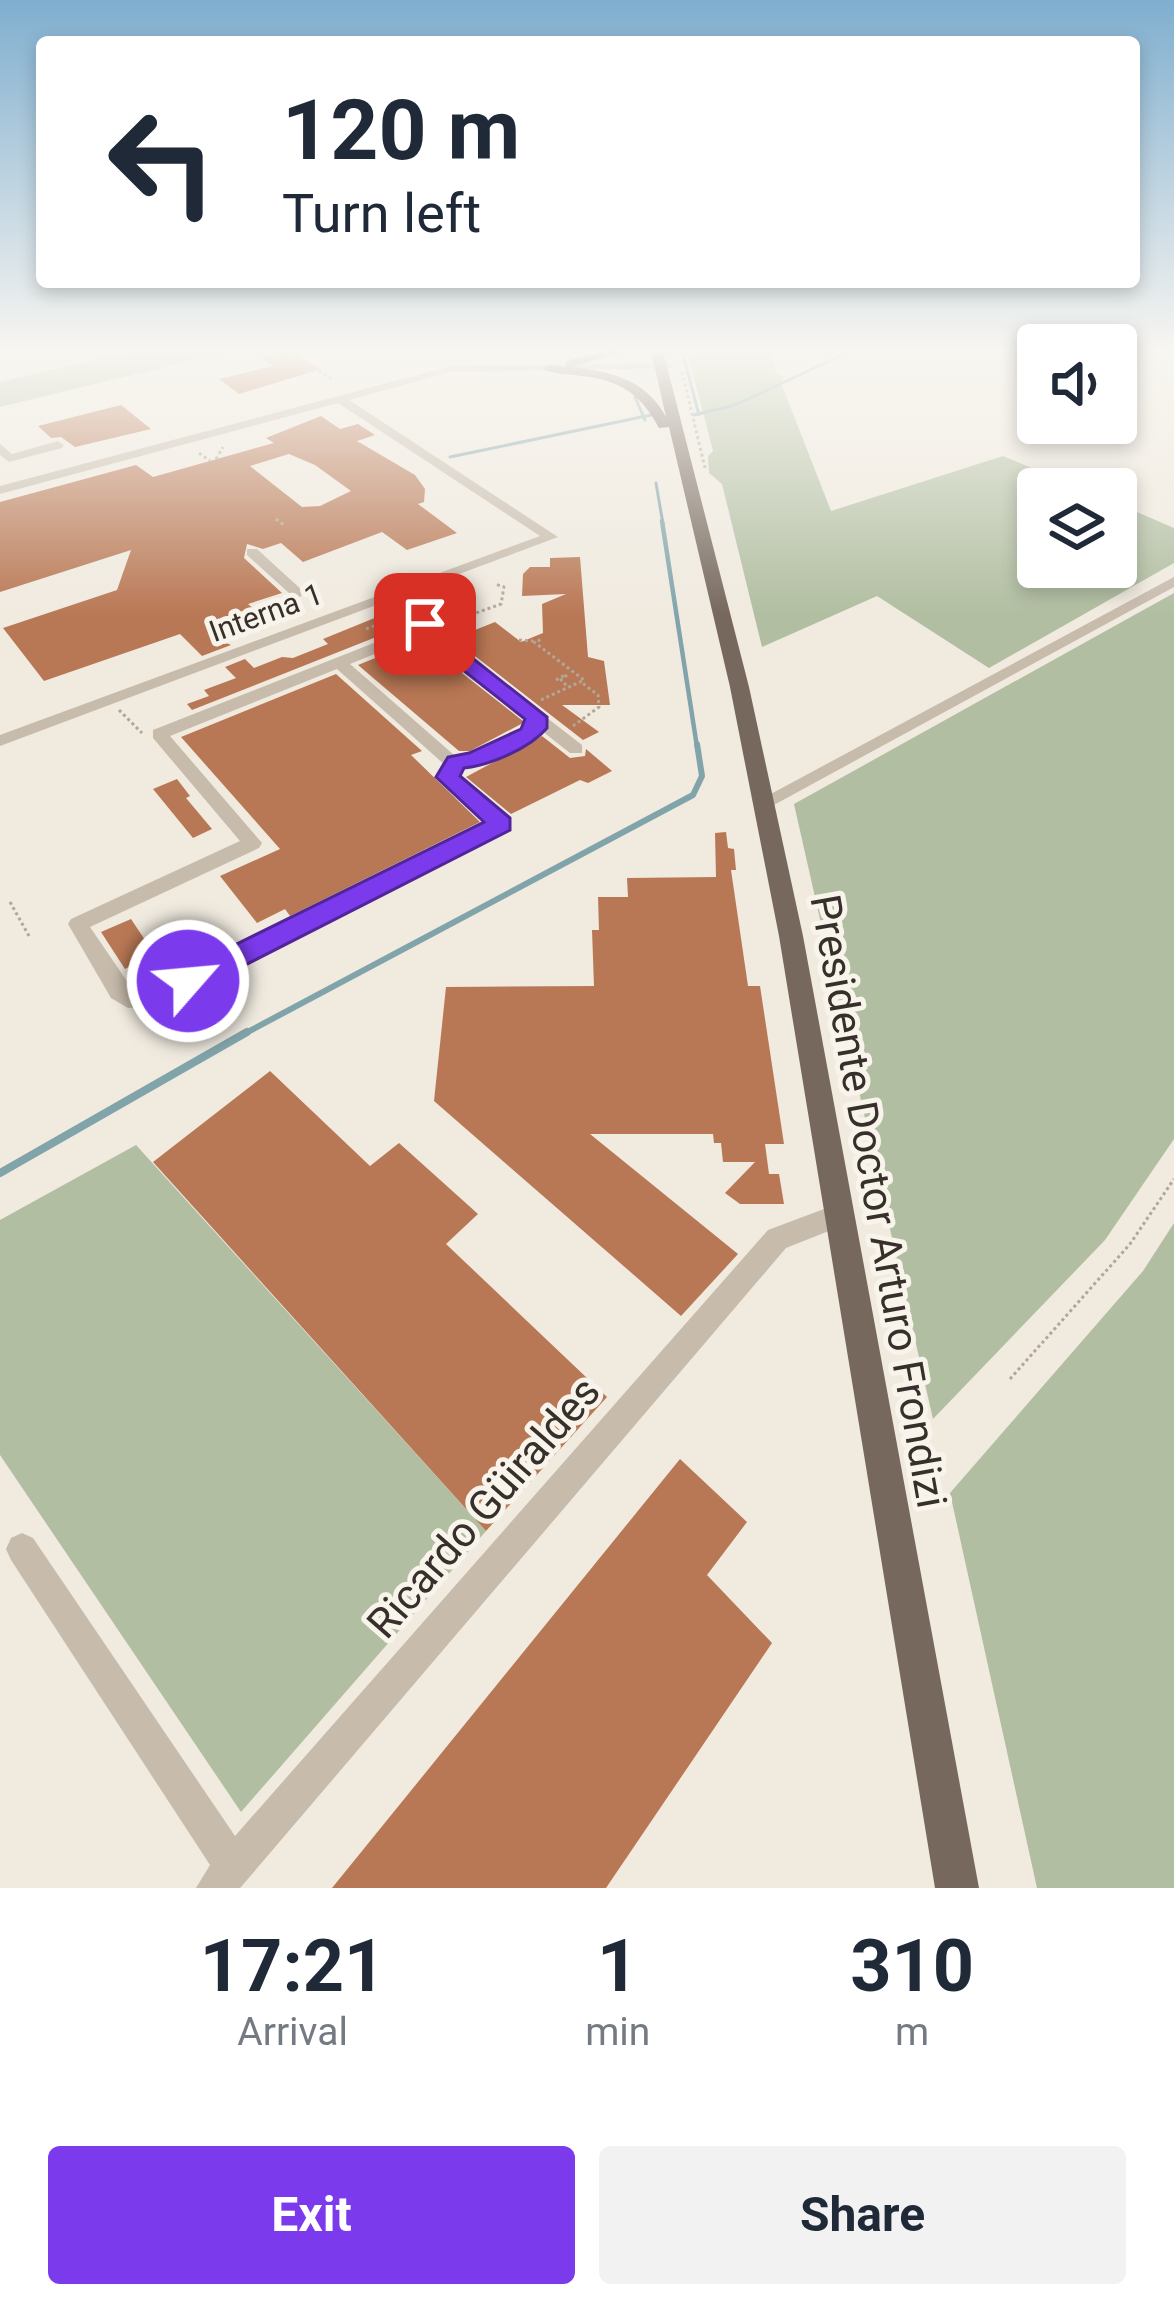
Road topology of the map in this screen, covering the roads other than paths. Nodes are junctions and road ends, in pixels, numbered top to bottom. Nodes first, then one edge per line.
1 (187, 439) edge
2 (401, 439) edge
3 (670, 439) edge
4 (679, 439) edge
5 (692, 439) edge
6 (3, 443) edge
7 (58, 445) dead end
8 (684, 472) junction
9 (0, 490) edge
10 (705, 532) junction
11 (252, 552) dead end
12 (1174, 580) edge
13 (222, 632) dead end
14 (339, 662) junction
15 (535, 710) junction
16 (0, 741) edge
17 (576, 748) dead end
18 (456, 762) junction
19 (765, 802) junction
20 (840, 1215) junction
21 (22, 1549) dead end
22 (224, 1877) edge
23 (957, 1888) edge

1 - 9 street
2 - 16 street, Interna 1
3 - 8 main road
4 - 8 main road, Presidente Doctor Arturo Frondizi
5 - 10 main road, Presidente Doctor Arturo Frondizi
6 - 7 street
8 - 10 main road, Presidente Doctor Arturo Frondizi
10 - 19 main road, Presidente Doctor Arturo Frondizi
11 - 13 street
12 - 19 street
14 - 15 street
14 - 18 street
14 - 18 street
15 - 17 street
15 - 18 street
19 - 20 main road, Presidente Doctor Arturo Frondizi
20 - 22 street, Ricardo Güiraldes
20 - 23 main road, Presidente Doctor Arturo Frondizi
21 - 22 street

